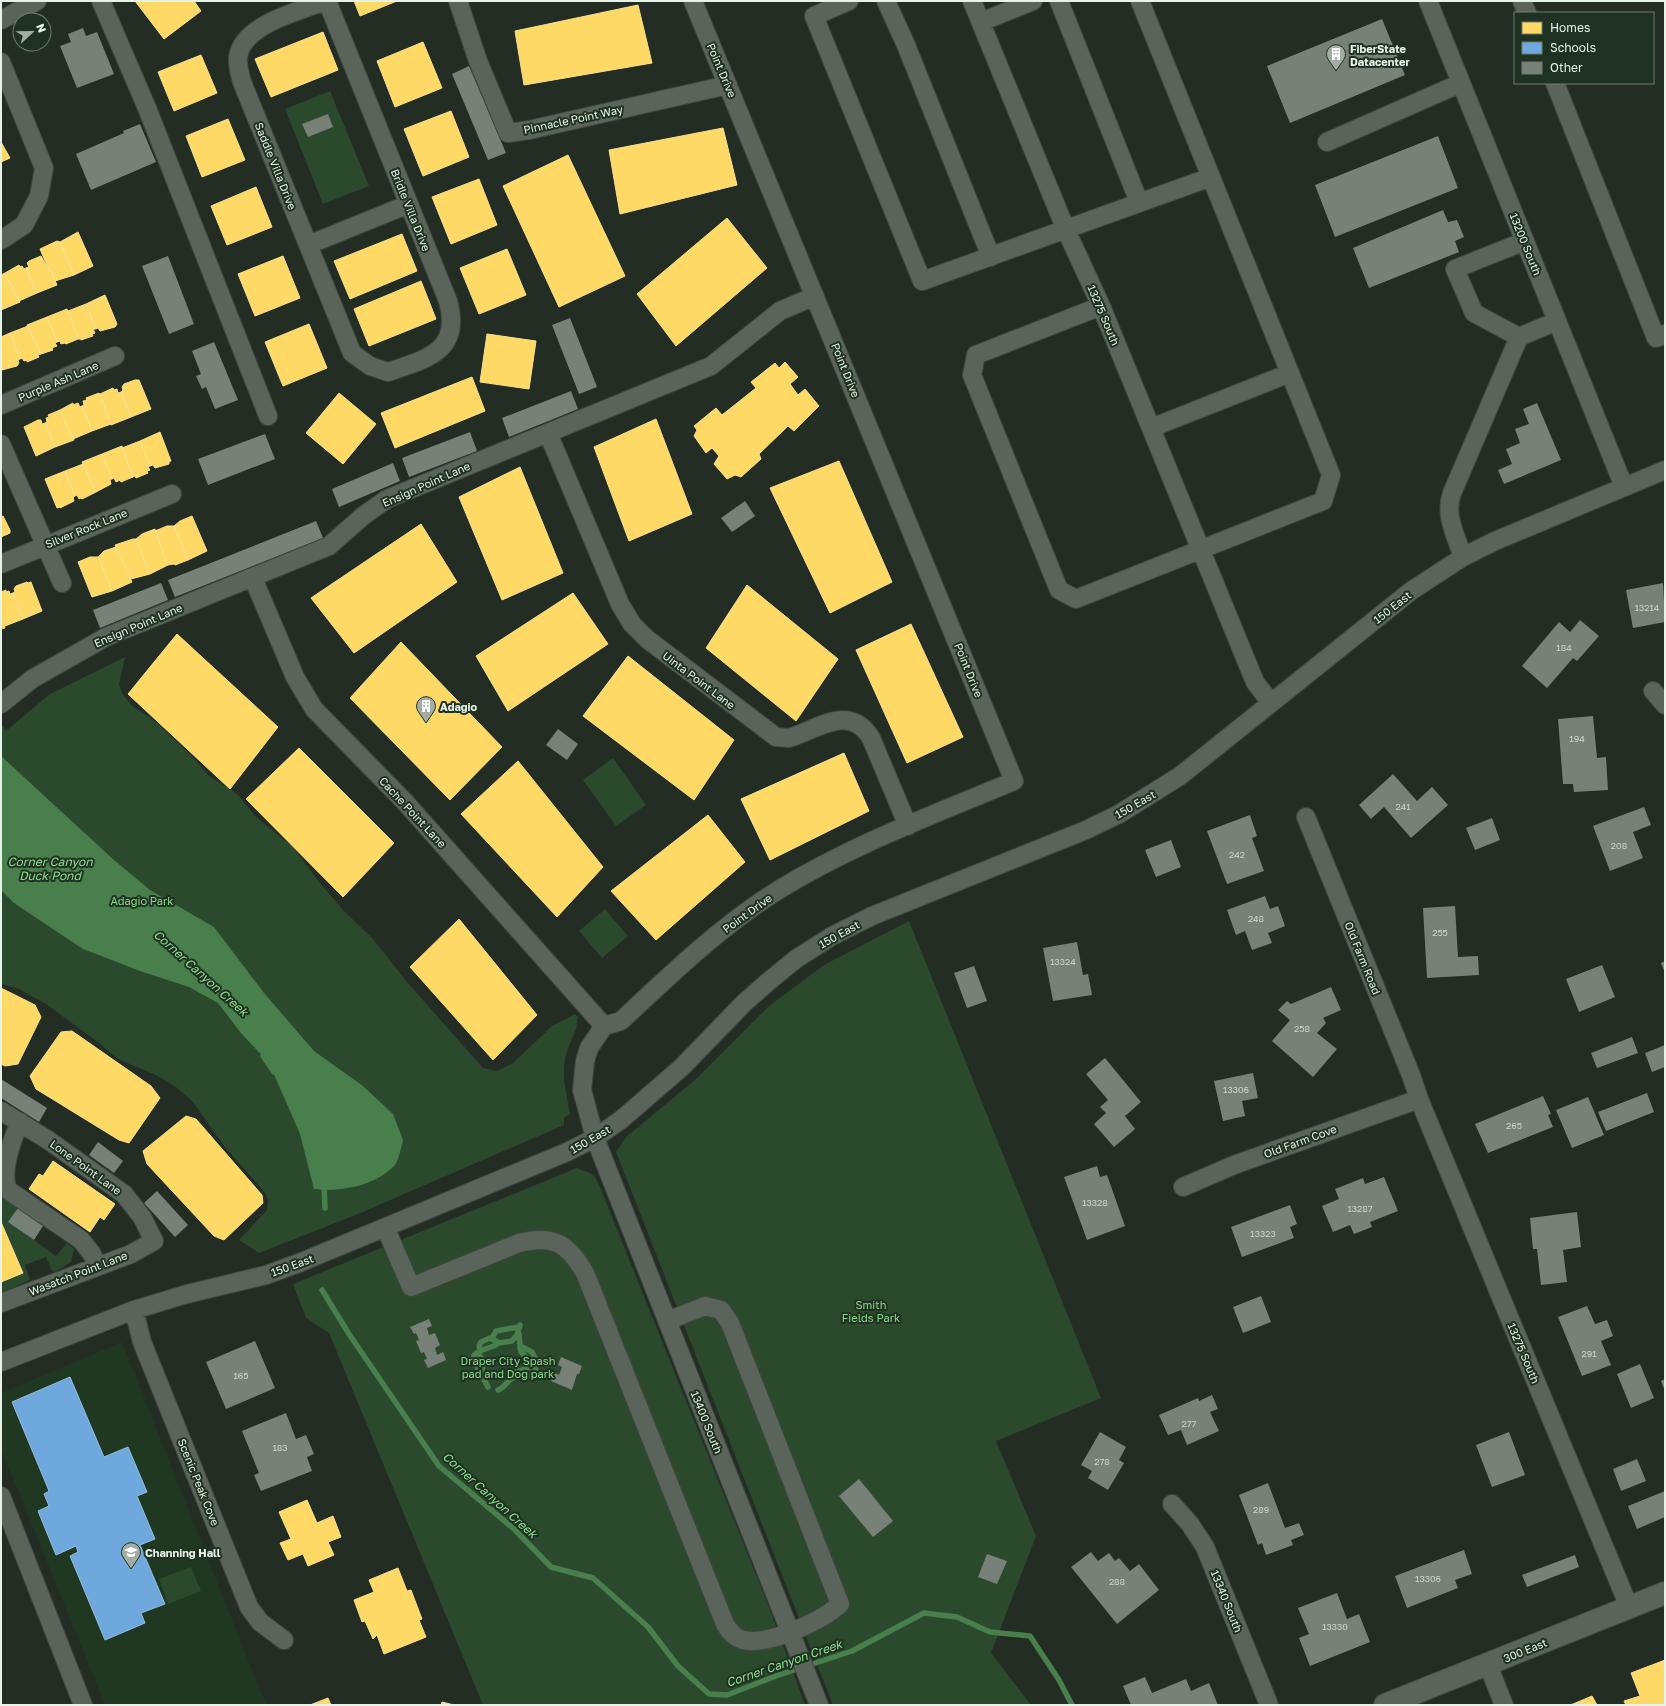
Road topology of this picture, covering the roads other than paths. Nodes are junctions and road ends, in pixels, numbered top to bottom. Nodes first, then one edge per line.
1 (37, 1) edge
2 (101, 1) edge
3 (326, 1) edge
4 (458, 1) edge
5 (693, 1) edge
6 (849, 1) edge
7 (886, 1) edge
8 (972, 1) edge
9 (1033, 1) edge
10 (1059, 1) edge
11 (1140, 1) edge
12 (1428, 1) edge
13 (1522, 1) edge
14 (1527, 12) edge
15 (1, 20) edge
16 (981, 22) junction
17 (1, 62) edge
18 (1461, 83) junction
19 (1555, 84) edge
20 (728, 85) junction
21 (1327, 142) dead end
22 (1211, 176) junction
23 (1139, 202) junction
24 (409, 204) junction
25 (1066, 230) junction
26 (1, 240) edge
27 (1525, 241) junction
28 (308, 245) junction
29 (991, 257) junction
30 (815, 296) junction
31 (1101, 306) junction
32 (1557, 321) junction
33 (1665, 334) edge
34 (1519, 337) junction
35 (115, 356) dead end
36 (370, 366) joint
37 (1290, 373) junction
38 (1, 405) edge
39 (268, 416) dead end
40 (1151, 428) junction
41 (548, 433) junction
42 (1, 444) edge
43 (1665, 470) edge
44 (1624, 487) junction
45 (172, 494) dead end
46 (45, 545) junction
47 (1201, 549) junction
48 (1463, 557) junction
49 (1, 564) edge
50 (254, 578) junction
51 (62, 583) dead end
52 (1653, 691) dead end
53 (1271, 703) junction
54 (1, 704) edge
55 (1665, 705) edge
56 (1306, 817) dead end
57 (908, 826) junction
58 (604, 1026) junction
59 (1419, 1099) junction
60 (1, 1111) edge
61 (20, 1122) junction
62 (595, 1138) junction
63 (1183, 1187) dead end
64 (386, 1229) junction
65 (154, 1240) joint
66 (97, 1266) junction
67 (1, 1303) edge
68 (134, 1310) junction
69 (667, 1321) junction
70 (1, 1362) edge
71 (1, 1496) edge
72 (1172, 1504) dead end
73 (1665, 1593) edge
74 (1629, 1607) junction
75 (791, 1631) junction
76 (284, 1640) dead end
77 (1488, 1665) junction
78 (84, 1705) edge
79 (819, 1705) edge
80 (1269, 1705) edge
81 (1385, 1705) edge
82 (1504, 1705) edge

1 - 15 street
2 - 39 street
3 - 24 street, Bridle Villa Drive
3 - 28 street, Saddle Villa Drive
4 - 20 street, Pinnacle Point Way
5 - 20 street, Point Drive
6 - 29 street
7 - 29 street
8 - 16 street, 13275 South
9 - 16 street
10 - 23 street
11 - 22 street
12 - 18 street, 13200 South
13 - 14 street
16 - 25 street, 13275 South
17 - 26 street
18 - 21 street
18 - 27 street, 13200 South
19 - 33 street
20 - 30 street, Point Drive
22 - 23 street
22 - 37 street
23 - 25 street
24 - 28 street
24 - 36 street, Bridle Villa Drive
25 - 29 street
25 - 31 street, 13275 South
27 - 32 street, 13200 South
27 - 34 street
28 - 36 street, Saddle Villa Drive
30 - 41 street, Ensign Point Lane
30 - 57 street, Point Drive
31 - 40 street, 13275 South
31 - 47 street
32 - 34 street
32 - 44 street, 13200 South
34 - 48 street
35 - 38 street, Purple Ash Lane
37 - 40 street
37 - 47 street
40 - 47 street, 13275 South
41 - 50 street, Ensign Point Lane
41 - 57 street, Uinta Point Lane
42 - 46 street
43 - 44 street, 150 East
44 - 48 street, 150 East
45 - 46 street, Silver Rock Lane
46 - 49 street, Silver Rock Lane
46 - 51 street
47 - 53 street, 13275 South
48 - 53 street, 150 East
50 - 54 street, Ensign Point Lane
50 - 58 street, Cache Point Lane
52 - 55 street
53 - 62 street, 150 East
56 - 59 street, Old Farm Road
57 - 58 street, Point Drive
58 - 62 street
59 - 63 street, Old Farm Cove
59 - 74 street, 13275 South
60 - 61 street, Lone Point Lane
61 - 65 street, Lone Point Lane
61 - 66 street
62 - 64 street, 150 East
62 - 69 street, 13400 South
64 - 68 street, 150 East
64 - 75 street
65 - 66 street, Wasatch Point Lane
66 - 67 street, Wasatch Point Lane
68 - 70 street, 150 East
68 - 76 street, Scenic Peak Cove
69 - 75 street, 13400 South
69 - 75 street
71 - 78 street
72 - 80 street, 13340 South
73 - 74 main road, 300 East
74 - 77 main road, 300 East
75 - 79 street, 13400 South
77 - 81 main road, 300 East
77 - 82 street

